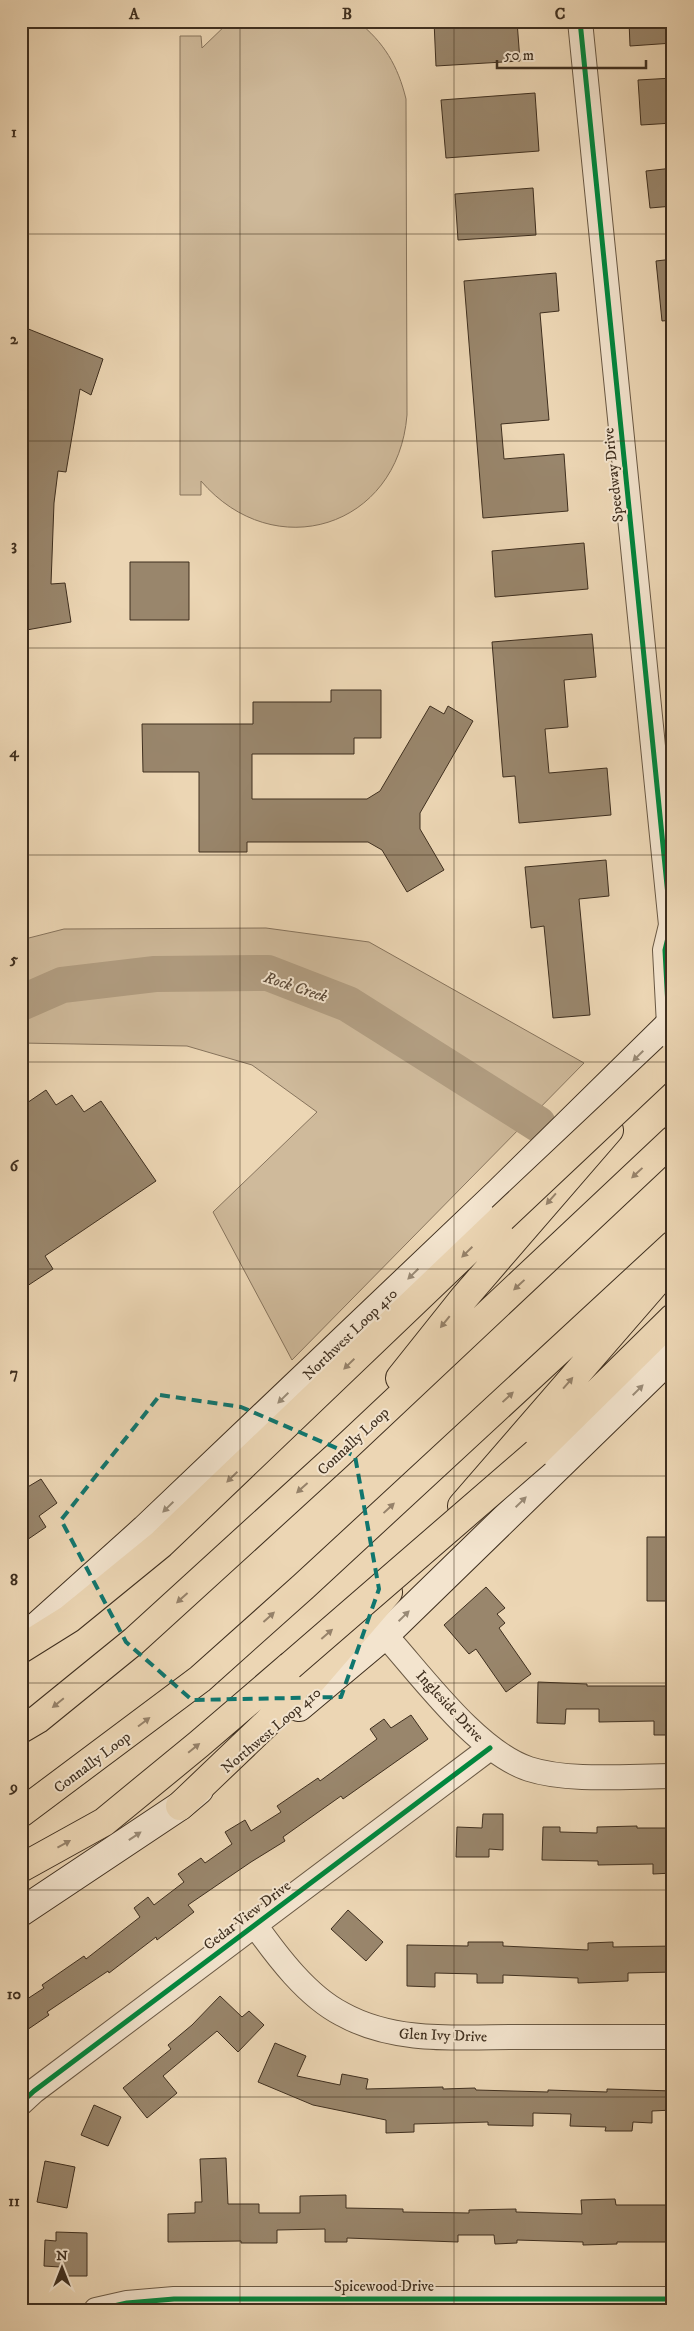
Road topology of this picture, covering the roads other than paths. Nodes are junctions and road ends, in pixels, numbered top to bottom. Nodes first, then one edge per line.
1 (580, 21) edge
2 (672, 927) edge
3 (671, 1023) edge
4 (673, 1056) edge
5 (673, 1140) edge
6 (673, 1245) edge
7 (673, 1262) edge
8 (673, 1318) edge
9 (673, 1355) edge
10 (338, 1455) junction
11 (385, 1635) junction
12 (21, 1641) edge
13 (21, 1649) edge
14 (21, 1729) edge
15 (490, 1748) junction
16 (673, 1776) edge
17 (180, 1806) junction
18 (21, 1814) edge
19 (21, 1868) edge
20 (21, 1912) edge
21 (255, 1925) junction
22 (673, 2037) edge
23 (21, 2103) edge
24 (673, 2299) edge
25 (96, 2310) edge

1 - 2 street, Speedway Drive
2 - 3 street, Speedway Drive
3 -> 12 main road, Northwest Loop 410
4 -> 10 highway
4 -> 13 highway, bridge
5 -> 10 highway, Connally Loop
18 -> 6 highway, Connally Loop
17 -> 7 highway
19 -> 8 highway, bridge
11 -> 9 main road, Northwest Loop 410
10 -> 14 highway, Connally Loop
11 - 15 street, Ingleside Drive
11 - 17 main road, Northwest Loop 410
15 - 16 street, Ingleside Drive
15 - 21 street, Cedar View Drive
20 -> 17 main road, Northwest Loop 410
21 - 22 street, Glen Ivy Drive
21 - 23 street, Cedar View Drive
24 - 25 street, Spicewood Drive

